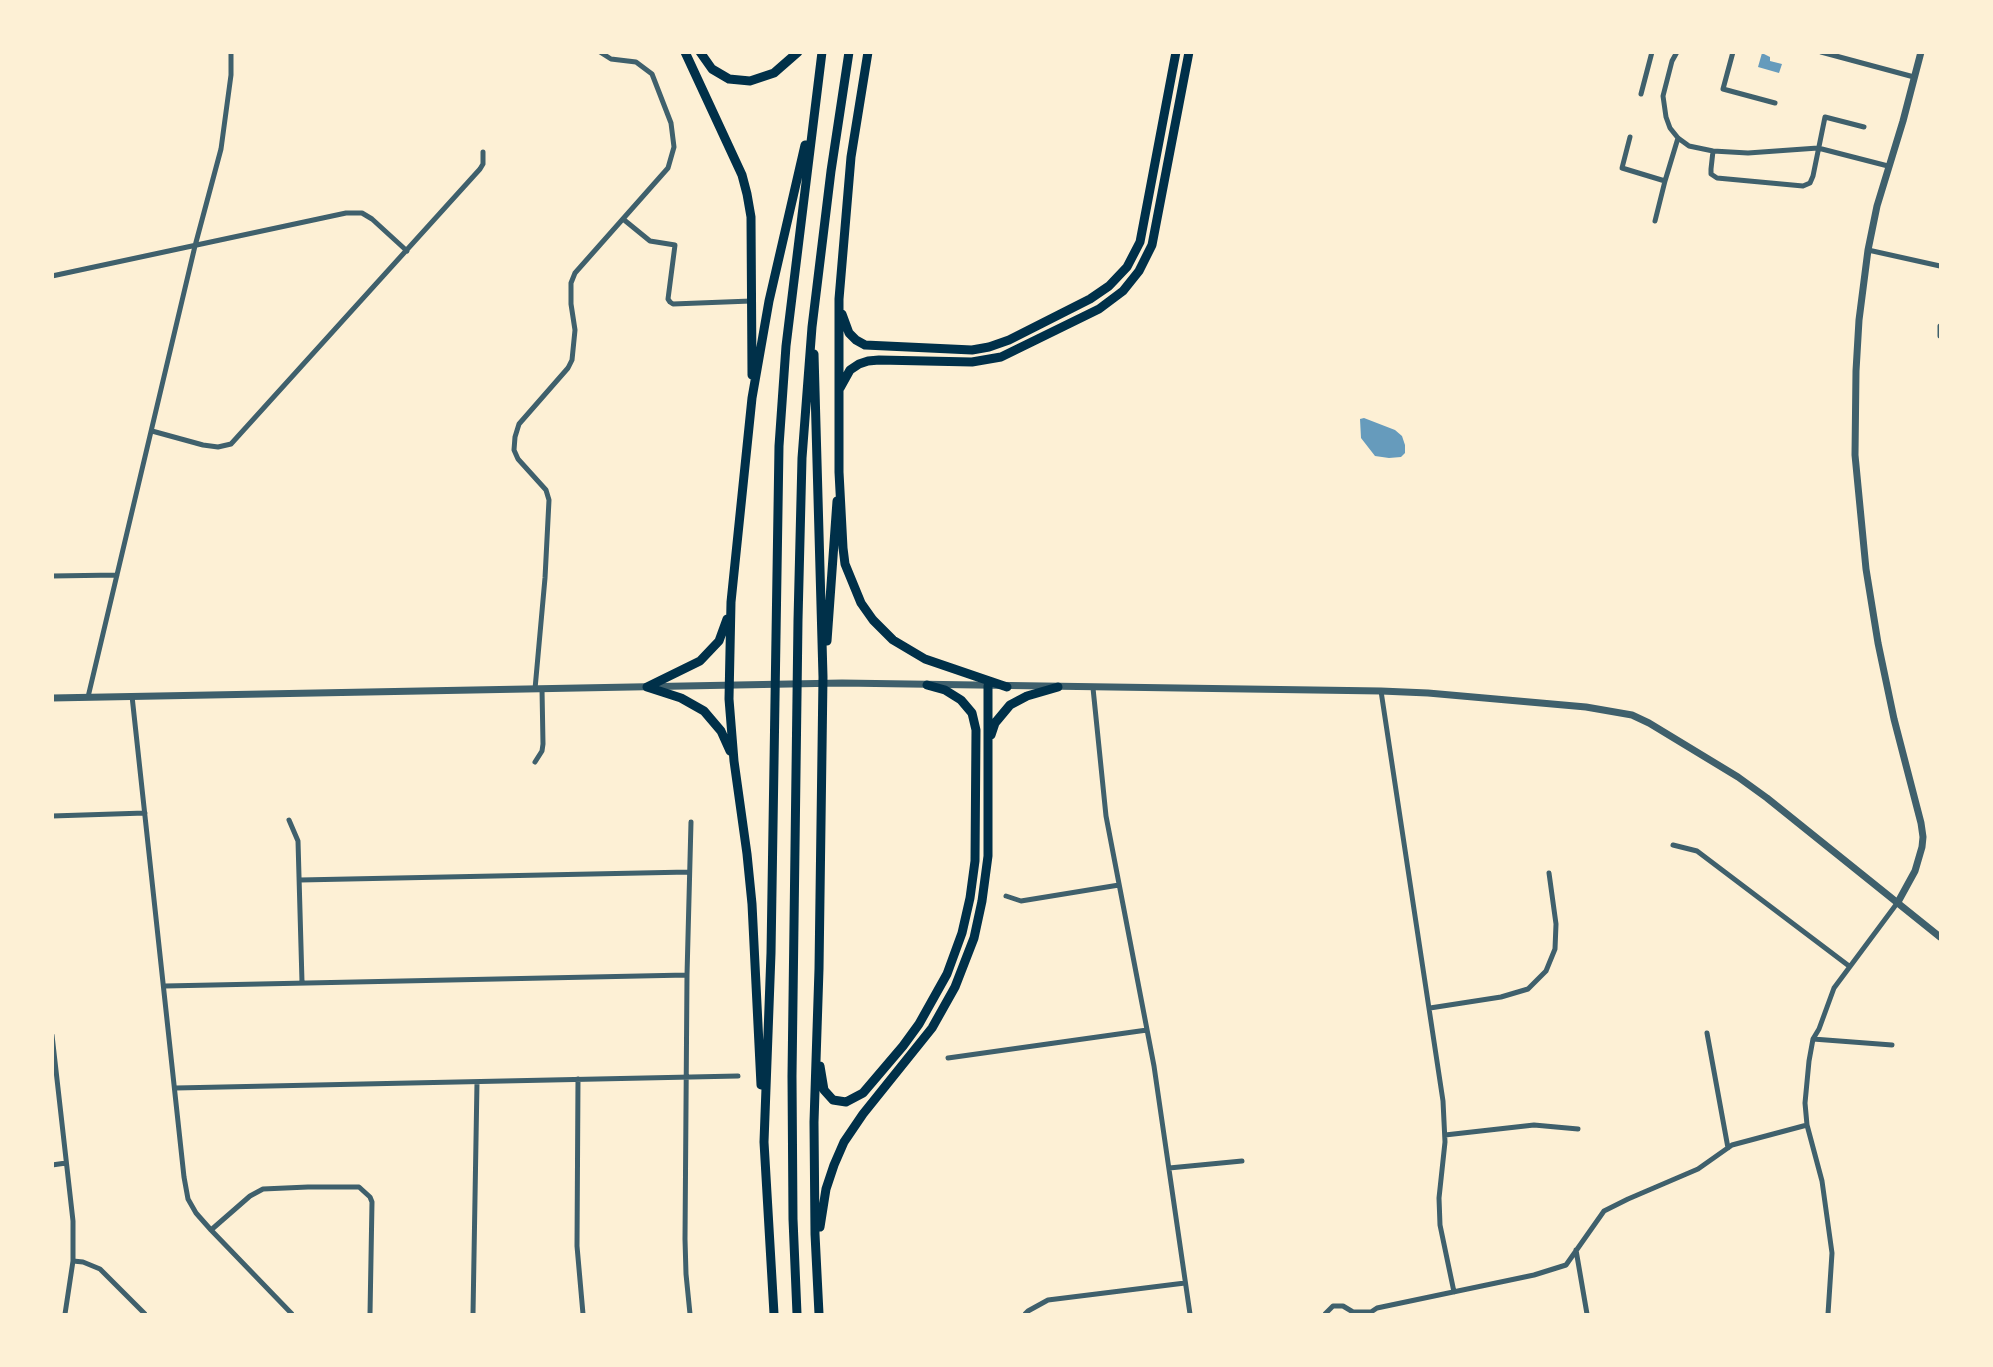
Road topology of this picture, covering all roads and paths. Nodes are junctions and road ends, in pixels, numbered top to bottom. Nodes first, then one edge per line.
1 (232, 52) edge
2 (600, 52) edge
3 (685, 52) edge
4 (700, 52) edge
5 (798, 52) edge
6 (822, 52) edge
7 (849, 52) edge
8 (868, 52) edge
9 (1177, 52) edge
10 (1189, 52) edge
11 (1652, 52) edge
12 (1676, 52) edge
13 (1733, 52) edge
14 (1821, 52) edge
15 (1921, 52) edge
16 (1914, 77) junction
17 (1641, 94) dead end
18 (816, 96) junction
19 (1774, 103) dead end
20 (1864, 127) dead end
21 (1630, 137) dead end
22 (1678, 138) junction
23 (1818, 148) junction
24 (1713, 151) junction
25 (483, 152) dead end
26 (1888, 166) junction
27 (1665, 181) junction
28 (623, 219) junction
29 (1655, 221) dead end
30 (195, 246) junction
31 (1868, 250) junction
32 (407, 251) junction
33 (1941, 266) edge
34 (52, 276) edge
35 (838, 299) junction
36 (752, 301) junction
37 (1941, 326) edge
38 (812, 327) junction
39 (1941, 336) edge
40 (838, 393) junction
41 (752, 398) junction
42 (152, 431) junction
43 (839, 472) junction
44 (117, 575) junction
45 (52, 576) edge
46 (731, 602) junction
47 (823, 677) junction
48 (927, 685) junction
49 (728, 686) junction
50 (988, 686) junction
51 (1007, 687) junction
52 (1059, 687) junction
53 (647, 688) junction
54 (1093, 688) junction
55 (539, 689) junction
56 (1381, 691) junction
57 (88, 696) junction
58 (132, 696) junction
59 (52, 698) edge
60 (989, 743) junction
61 (734, 761) junction
62 (535, 762) dead end
63 (145, 813) junction
64 (52, 816) edge
65 (289, 820) dead end
66 (691, 822) dead end
67 (1673, 845) dead end
68 (689, 872) junction
69 (1549, 873) dead end
70 (300, 880) junction
71 (1119, 885) junction
72 (1006, 896) dead end
73 (1898, 902) junction
74 (1941, 937) edge
75 (1849, 965) junction
76 (687, 975) junction
77 (302, 982) junction
78 (165, 986) junction
79 (1430, 1008) junction
80 (1147, 1030) junction
81 (1707, 1033) dead end
82 (52, 1035) edge
83 (816, 1035) junction
84 (1813, 1039) junction
85 (1892, 1045) dead end
86 (948, 1058) dead end
87 (738, 1076) dead end
88 (687, 1077) junction
89 (578, 1079) junction
90 (477, 1082) junction
91 (176, 1088) junction
92 (1807, 1125) junction
93 (1578, 1129) dead end
94 (1445, 1135) junction
95 (764, 1142) junction
96 (1728, 1148) junction
97 (1242, 1161) dead end
98 (66, 1163) junction
99 (52, 1165) edge
100 (1169, 1168) junction
101 (211, 1230) junction
102 (1576, 1250) junction
103 (74, 1261) junction
104 (1185, 1283) junction
105 (1454, 1292) junction
106 (818, 1296) junction
107 (1370, 1313) edge
108 (65, 1314) edge
109 (145, 1314) edge
110 (292, 1314) edge
111 (370, 1314) edge
112 (473, 1314) edge
113 (583, 1314) edge
114 (691, 1314) edge
115 (774, 1314) edge
116 (797, 1314) edge
117 (819, 1314) edge
118 (1025, 1314) edge
119 (1190, 1314) edge
120 (1325, 1314) edge
121 (1587, 1314) edge
122 (1828, 1314) edge

1 - 30 street
2 - 28 street
3 - 36 highway
4 - 5 highway
6 - 18 highway
7 - 38 highway
8 - 35 highway
9 - 35 highway
10 - 40 highway
11 - 17 street
12 - 22 street
13 - 19 street
14 - 16 street
15 - 16 street
16 - 26 street
18 - 41 highway
18 - 95 highway
20 - 23 street
21 - 27 street
22 - 24 street
22 - 27 street
23 - 24 street
23 - 24 street
23 - 26 street
25 - 32 street
26 - 31 street
27 - 29 street
28 - 36 street
28 - 55 street
30 - 32 street
30 - 34 street
30 - 42 street
31 - 33 street
31 - 73 street
32 - 42 street
35 - 40 highway
36 - 41 highway
37 - 39 street
38 - 47 highway
38 - 116 highway
40 - 43 highway
41 - 46 highway
42 - 44 street
43 - 47 highway
43 - 51 highway
44 - 45 street
44 - 57 street
46 - 49 highway
46 - 53 highway
47 - 83 highway
48 - 49 street
48 - 50 street
48 - 83 highway
49 - 53 street
49 - 61 highway
50 - 51 street
50 - 60 highway
51 - 52 street
52 - 54 street
52 - 60 highway
53 - 55 street
53 - 61 highway
54 - 56 street
54 - 71 street
55 - 58 street
55 - 62 street
56 - 73 street
56 - 79 street
57 - 58 street
57 - 59 street
58 - 63 street
60 - 106 highway
61 - 95 highway
63 - 64 street
63 - 78 street
65 - 70 street
66 - 68 street
67 - 75 street
68 - 70 street
68 - 76 street
69 - 79 street
70 - 77 street
71 - 72 street
71 - 80 street
73 - 74 street
73 - 75 street
75 - 84 street
76 - 77 street
76 - 88 street
77 - 78 street
78 - 91 street
79 - 94 street
80 - 86 street
80 - 100 street
81 - 96 street
82 - 98 street
83 - 106 highway
84 - 85 street
84 - 92 street
87 - 88 street
88 - 89 street
88 - 114 street
89 - 90 street
89 - 113 street
90 - 91 street
90 - 112 street
91 - 101 street
92 - 96 street
92 - 122 street
93 - 94 street
94 - 105 street
95 - 115 highway
96 - 102 street
97 - 100 street
98 - 99 street
98 - 103 street
100 - 104 street
101 - 110 street
101 - 111 street
102 - 105 street
102 - 121 street
103 - 108 street
103 - 109 street
104 - 118 street
104 - 119 street
105 - 107 street
106 - 117 highway
107 - 120 street

